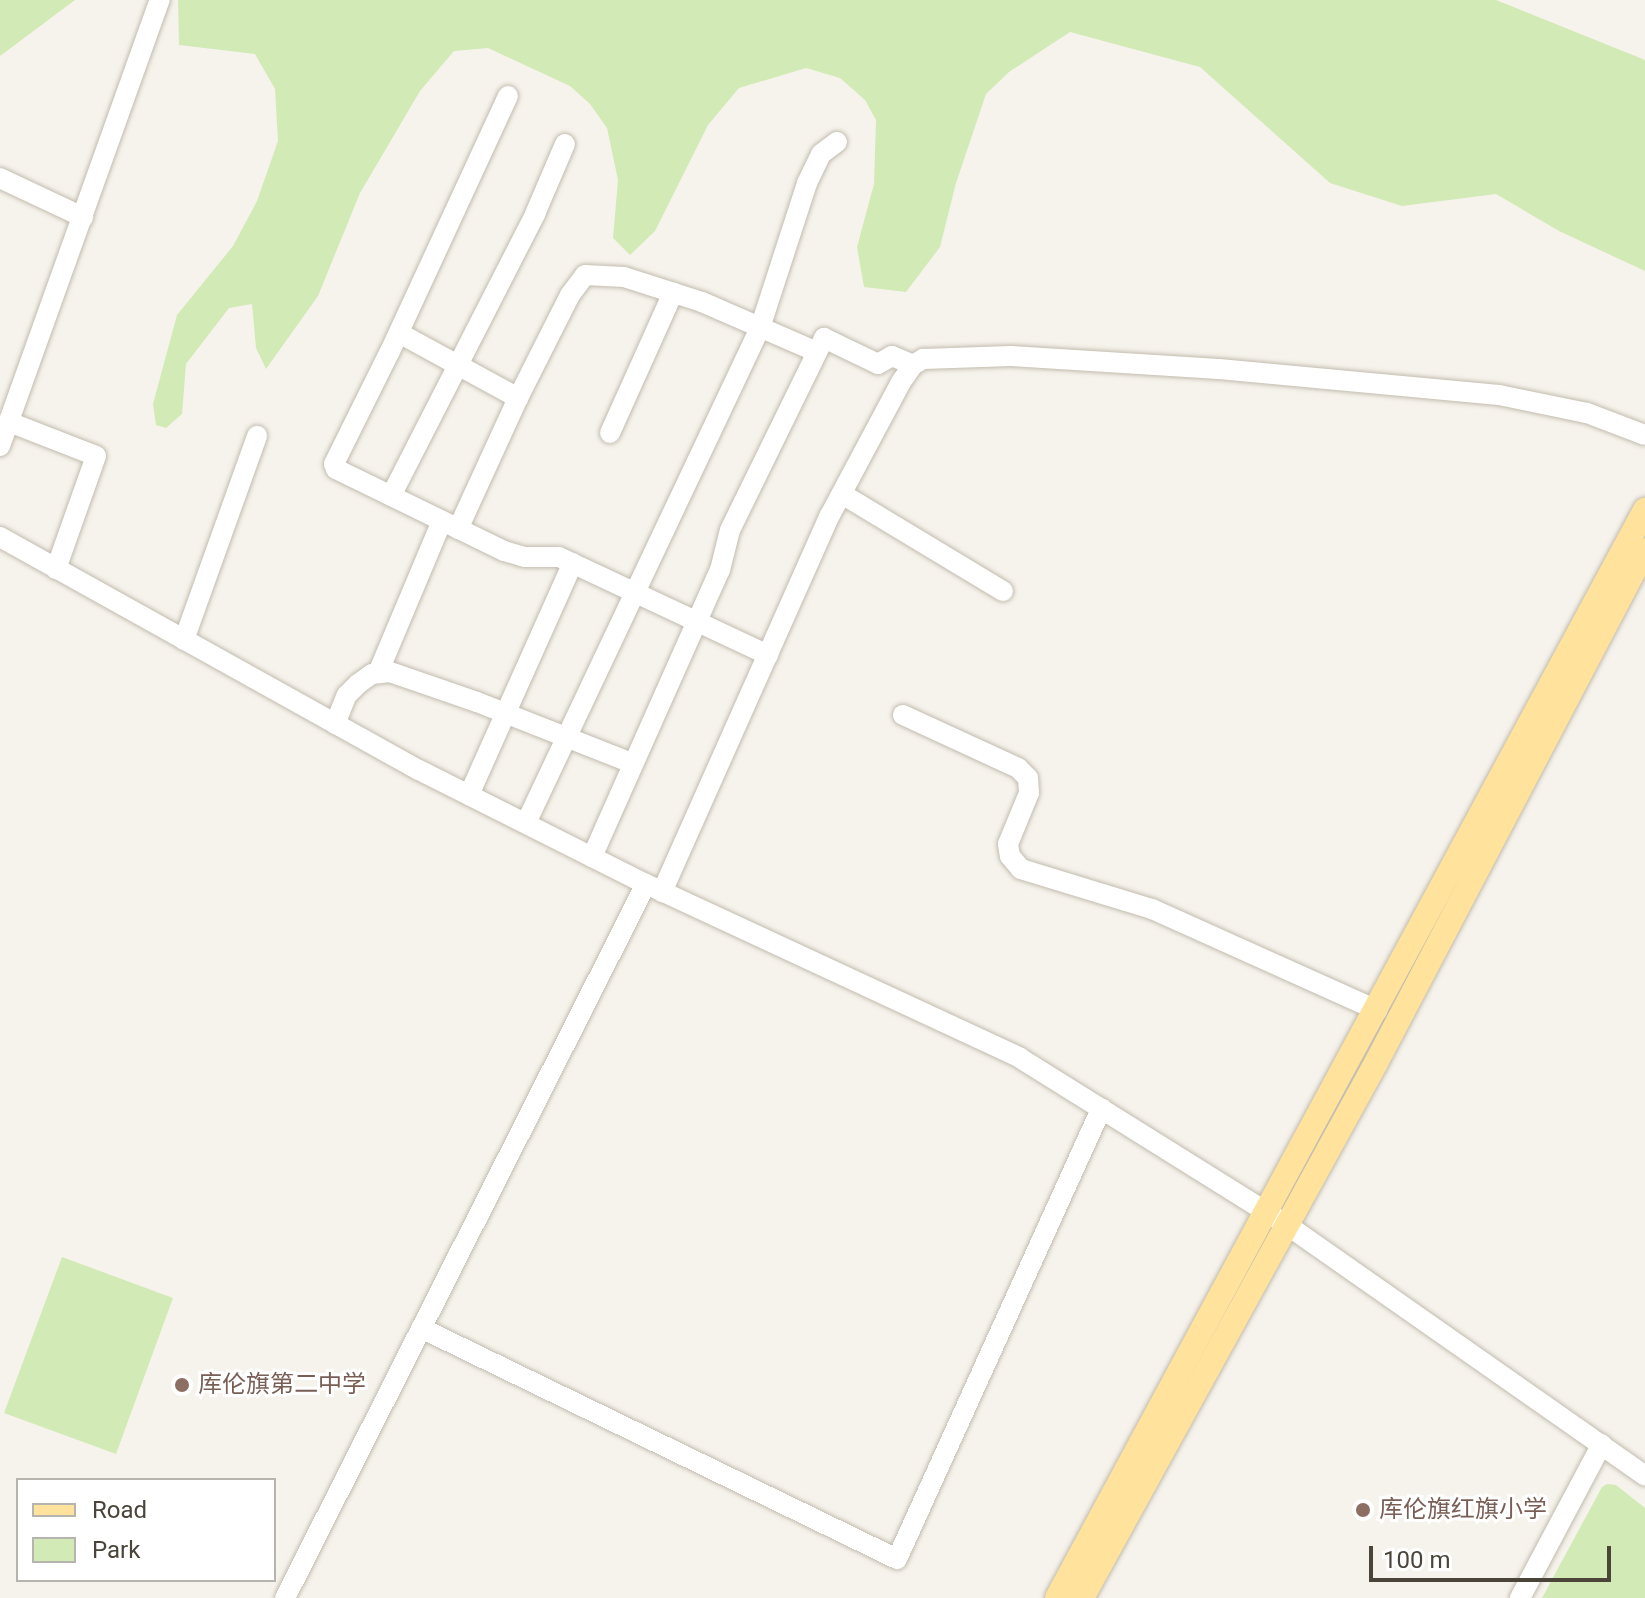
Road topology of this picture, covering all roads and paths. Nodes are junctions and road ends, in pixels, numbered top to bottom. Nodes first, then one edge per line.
1 (160, 0) edge
2 (508, 96) dead end
3 (837, 142) dead end
4 (565, 144) dead end
5 (0, 178) edge
6 (83, 217) junction
7 (673, 293) junction
8 (760, 328) junction
9 (399, 333) junction
10 (817, 352) junction
11 (456, 365) junction
12 (913, 365) junction
13 (518, 398) junction
14 (9, 422) junction
15 (610, 433) dead end
16 (1645, 435) edge
17 (257, 436) dead end
18 (0, 446) edge
19 (842, 494) junction
20 (391, 496) junction
21 (1645, 510) edge
22 (450, 525) junction
23 (0, 537) edge
24 (1645, 550) edge
25 (573, 563) junction
26 (56, 569) junction
27 (1003, 591) dead end
28 (635, 592) junction
29 (696, 622) junction
30 (184, 640) junction
31 (768, 655) junction
32 (378, 673) junction
33 (505, 712) junction
34 (903, 715) dead end
35 (335, 724) junction
36 (566, 737) junction
37 (632, 763) junction
38 (469, 795) junction
39 (526, 823) junction
40 (592, 857) junction
41 (654, 888) junction
42 (1377, 1010) junction
43 (1102, 1108) junction
44 (1277, 1218) junction
45 (421, 1328) junction
46 (1602, 1444) junction
47 (1645, 1476) edge
48 (285, 1598) edge
49 (1057, 1598) edge
50 (1082, 1598) edge
51 (1520, 1598) edge

1 - 6 street
2 - 9 street
3 - 8 street
4 - 11 street
5 - 6 street
6 - 14 street
7 - 8 street
7 - 13 street
7 - 15 street
8 - 10 street
8 - 28 street
9 - 11 street
9 - 20 street
10 - 12 street
10 - 29 street
11 - 13 street
11 - 20 street
12 - 16 street
12 - 19 street
13 - 22 street
14 - 18 street
14 - 26 street
17 - 30 street
19 - 27 street
19 - 31 street
20 - 22 street
21 - 42 main road
22 - 25 street
22 - 32 street
23 - 26 street
24 - 44 main road
25 - 28 street
25 - 33 street
26 - 30 street
28 - 29 street
28 - 36 street
29 - 31 street
29 - 37 street
30 - 35 street
31 - 41 street
32 - 33 street
32 - 35 street
33 - 36 street
33 - 38 street
34 - 42 street
35 - 38 street
36 - 37 street
36 - 39 street
37 - 40 street
38 - 39 street
39 - 40 street
40 - 41 street
41 - 43 street
41 - 45 street
42 - 44 main road
43 - 44 street
43 - 45 street
44 - 46 street
44 - 49 main road
44 - 50 main road
45 - 48 street
46 - 47 street
46 - 51 street

